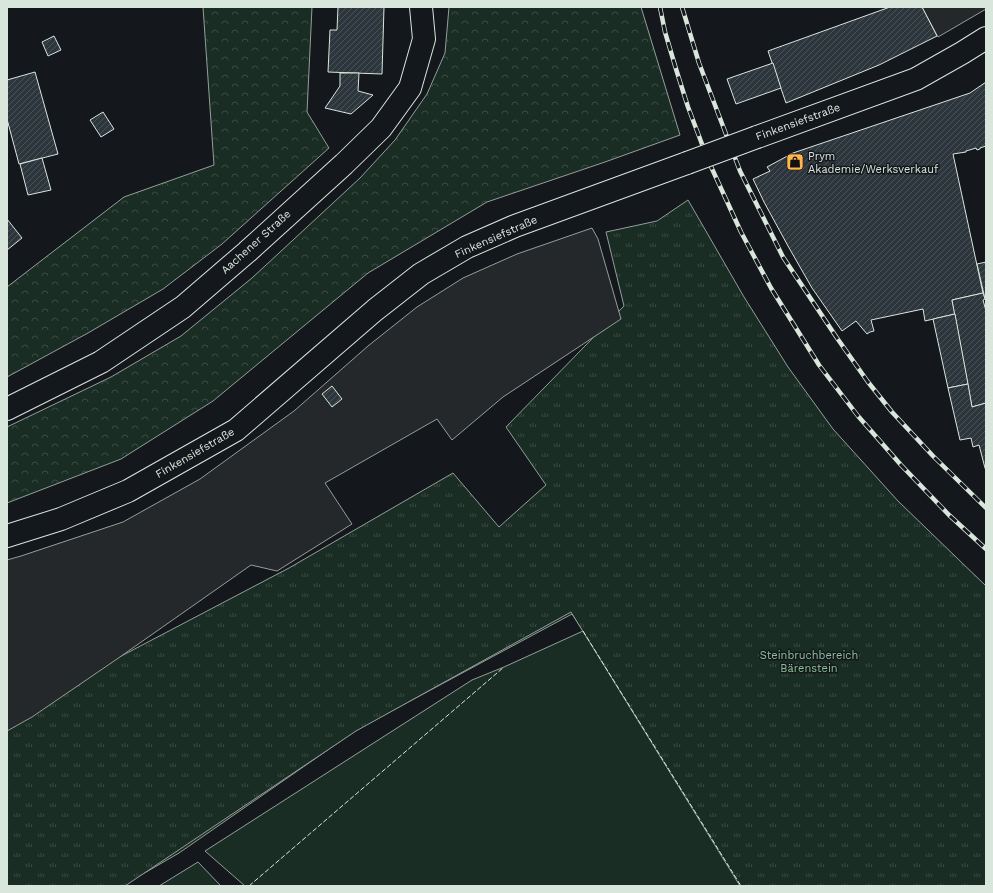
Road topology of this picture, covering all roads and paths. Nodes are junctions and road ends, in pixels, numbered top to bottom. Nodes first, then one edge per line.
1 (421, 7) edge
2 (986, 38) edge
3 (7, 409) edge
4 (7, 536) edge

1 - 3 main road, Aachener Straße
2 - 4 main road, Finkensiefstraße, bridge

